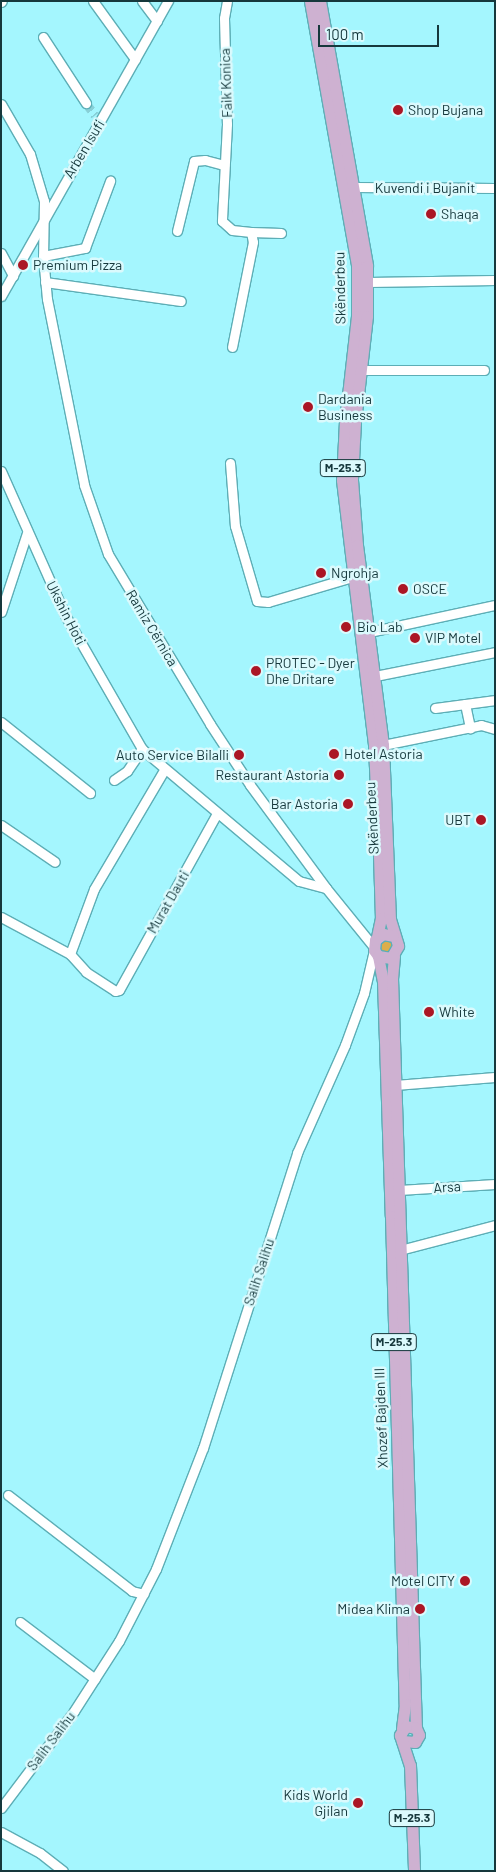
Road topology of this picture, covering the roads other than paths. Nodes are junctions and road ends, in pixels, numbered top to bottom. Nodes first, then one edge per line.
1 (93, 1) edge
2 (142, 1) edge
3 (168, 1) edge
4 (227, 1) edge
5 (310, 1) edge
6 (320, 1) edge
7 (157, 21) junction
8 (43, 37) dead end
9 (135, 59) junction
10 (86, 103) tunnel mouth
11 (1, 104) edge
12 (224, 165) junction
13 (110, 181) dead end
14 (355, 187) junction
15 (495, 188) edge
16 (44, 219) junction
17 (177, 231) dead end
18 (251, 232) junction
19 (281, 234) dead end
20 (1, 253) edge
21 (43, 256) junction
22 (12, 276) junction
23 (495, 280) edge
24 (46, 282) junction
25 (368, 282) junction
26 (1, 296) edge
27 (181, 301) dead end
28 (232, 347) dead end
29 (361, 370) junction
30 (484, 370) dead end
31 (230, 462) dead end
32 (1, 471) edge
33 (27, 533) junction
34 (352, 577) junction
35 (495, 605) edge
36 (1, 612) edge
37 (369, 632) junction
38 (495, 652) edge
39 (375, 676) junction
40 (495, 700) edge
41 (465, 704) junction
42 (435, 708) dead end
43 (1, 722) edge
44 (470, 728) junction
45 (495, 730) edge
46 (383, 745) junction
47 (142, 749) junction
48 (164, 770) junction
49 (114, 780) dead end
50 (90, 792) dead end
51 (217, 813) junction
52 (1, 825) edge
53 (55, 862) dead end
54 (326, 888) junction
55 (1, 917) edge
56 (360, 929) junction
57 (379, 939) junction
58 (70, 954) junction
59 (394, 956) junction
60 (495, 1077) edge
61 (395, 1085) junction
62 (495, 1184) edge
63 (398, 1190) junction
64 (495, 1225) edge
65 (400, 1250) junction
66 (8, 1495) dead end
67 (144, 1594) junction
68 (20, 1622) dead end
69 (95, 1680) junction
70 (416, 1728) junction
71 (402, 1735) junction
72 (417, 1740) junction
73 (410, 1765) junction
74 (3, 1802) edge
75 (1, 1832) edge
76 (63, 1871) edge
77 (414, 1871) edge

1 - 9 street
2 - 7 street
3 - 7 street, Arben Isufi
4 - 12 street, Faik Konica
5 - 34 main road, Skënderbeu / M-25.3
6 - 14 main road, Skënderbeu / M-25.3
7 - 9 street, Arben Isufi
8 - 10 street
9 - 16 street, Arben Isufi
11 - 16 street, Ramiz Cërnica
12 - 17 street
12 - 18 street, Faik Konica
13 - 21 street
14 - 15 street, Kuvendi i Bujanit
14 - 25 main road, Skënderbeu / M-25.3
16 - 21 street, Ramiz Cërnica
16 - 22 street, Arben Isufi
18 - 19 street, Faik Konica
18 - 28 street
20 - 22 street
21 - 24 street, Ramiz Cërnica
22 - 26 street, Arben Isufi
23 - 25 street, Skënderbeu
24 - 27 street
24 - 54 street, Ramiz Cërnica
25 - 29 main road, Skënderbeu / M-25.3
29 - 30 street
29 - 37 main road, Skënderbeu / M-25.3
31 - 34 street
32 - 33 street, Ukshin Hoti
33 - 36 street
33 - 47 street, Ukshin Hoti
34 - 57 main road, Skënderbeu / M-25.3
35 - 37 street
37 - 39 main road, Skënderbeu / M-25.3
38 - 39 street
39 - 46 main road, Skënderbeu / M-25.3
40 - 41 street
41 - 42 street
41 - 44 street
43 - 50 street
44 - 45 street
44 - 46 street
46 - 57 main road, Skënderbeu / M-25.3
47 - 48 street, Ukshin Hoti
47 - 49 street
48 - 51 street, Ukshin Hoti
48 - 58 street
51 - 54 street, Ukshin Hoti
51 - 58 street, Murat Dauti
52 - 53 street
54 - 56 street, Ramiz Cërnica
55 - 58 street
56 - 57 street, Ramiz Cërnica
56 - 57 street
57 - 59 main road
57 - 59 main road, M-25.3
57 - 67 street, Salih Salihu
57 - 71 main road, Xhozef Bajden III / M-25.3
59 - 61 main road, Xhozef Bajden III / M-25.3
60 - 61 street
61 - 63 main road, Xhozef Bajden III / M-25.3
62 - 63 street, Arsa
63 - 65 main road, Xhozef Bajden III / M-25.3
64 - 65 street
65 - 70 main road, Xhozef Bajden III / M-25.3
66 - 67 street
67 - 69 street, Salih Salihu
68 - 69 street
69 - 74 street, Salih Salihu
70 - 71 main road
70 - 72 main road, Xhozef Bajden III / M-25.3
71 - 72 main road
71 - 73 main road, Xhozef Bajden III / M-25.3
72 - 73 main road, Xhozef Bajden III / M-25.3
73 - 77 main road, Xhozef Bajden III / M-25.3
75 - 76 street

